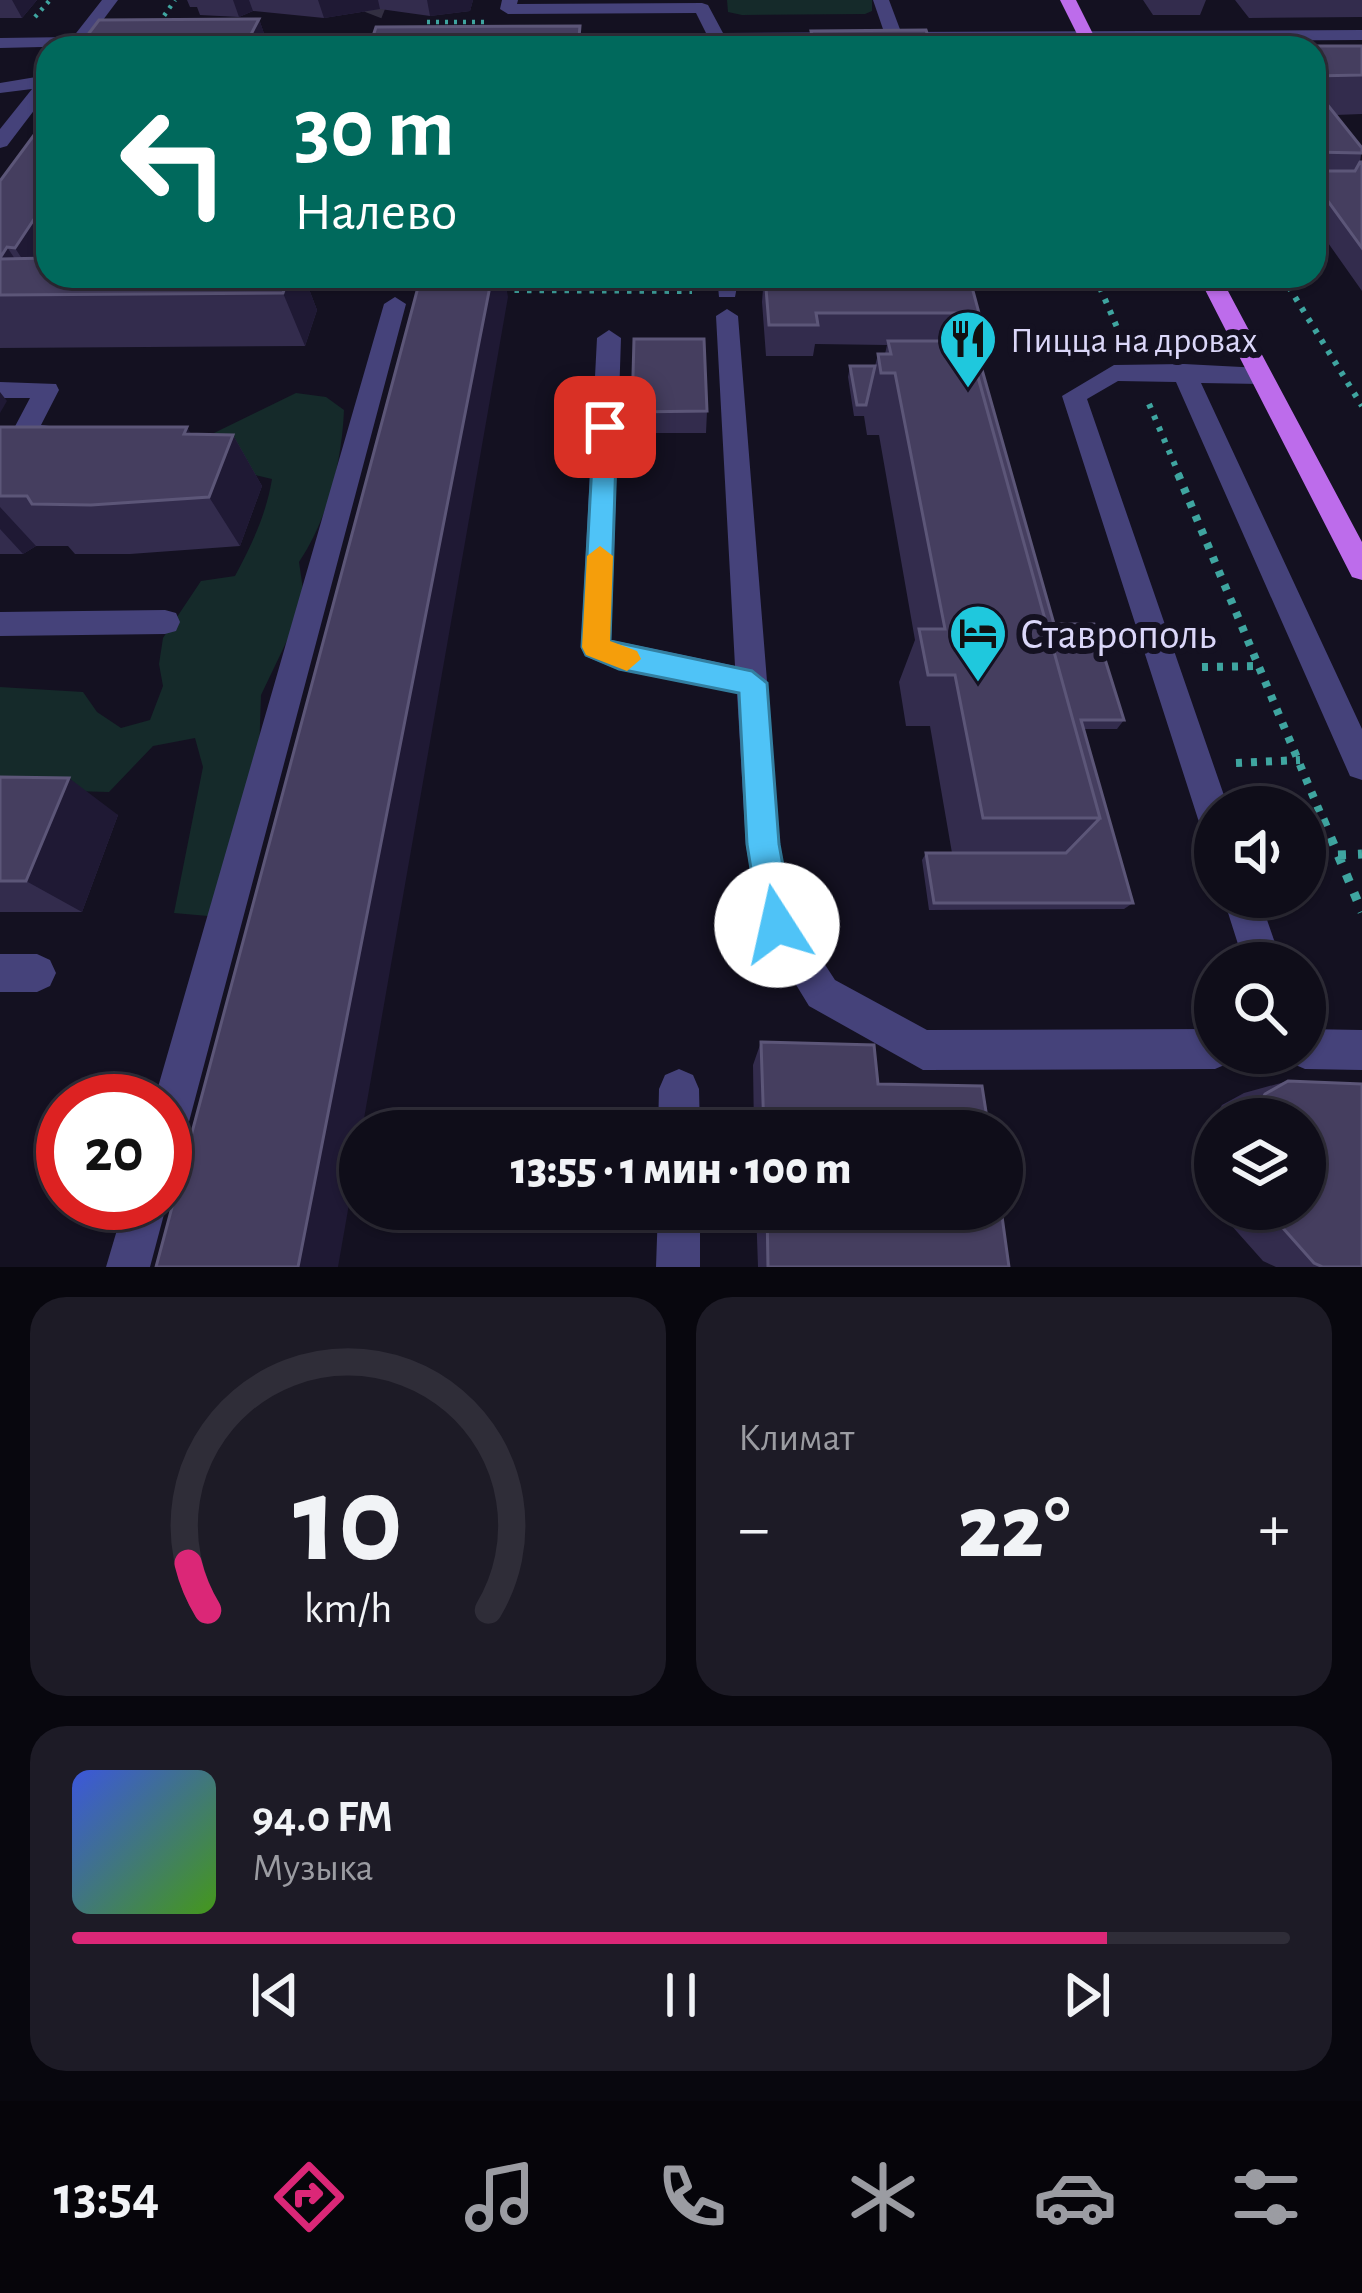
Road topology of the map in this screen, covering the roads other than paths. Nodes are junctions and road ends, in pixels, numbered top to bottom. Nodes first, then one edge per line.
1 (110, 0) edge
2 (510, 0) edge
3 (880, 0) edge
4 (1068, 0) edge
5 (1362, 35) edge
6 (83, 36) edge
7 (716, 36) edge
8 (894, 36) edge
9 (1086, 36) edge
10 (1323, 36) edge
11 (0, 43) edge
12 (36, 44) edge
13 (36, 83) edge
14 (0, 88) edge
15 (36, 109) edge
16 (5, 150) edge
17 (1214, 288) edge
18 (727, 295) edge
19 (395, 304) dead end
20 (609, 338) dead end
21 (1184, 372) junction
22 (1261, 376) junction
23 (0, 390) edge
24 (94, 434) edge
25 (1362, 569) edge
26 (165, 622) dead end
27 (0, 624) edge
28 (752, 683) junction
29 (1362, 765) edge
30 (1204, 786) edge
31 (1194, 1049) edge
32 (1326, 1049) edge
33 (1362, 1050) edge
34 (181, 1074) edge
35 (679, 1089) dead end
36 (679, 1110) edge
37 (138, 1230) edge
38 (679, 1230) edge
39 (128, 1267) edge
40 (678, 1267) edge

1 - 6 street
2 - 7 street
3 - 8 street
4 - 9 main road
5 - 10 street
11 - 12 street
13 - 14 street
15 - 16 street
17 - 22 main road
18 - 28 street
19 - 34 street
20 - 28 street
21 - 22 street
21 - 29 street
21 - 30 street
22 - 25 main road
23 - 24 street
26 - 27 street
28 - 31 street
32 - 33 street
35 - 36 street
37 - 39 street
38 - 40 street

